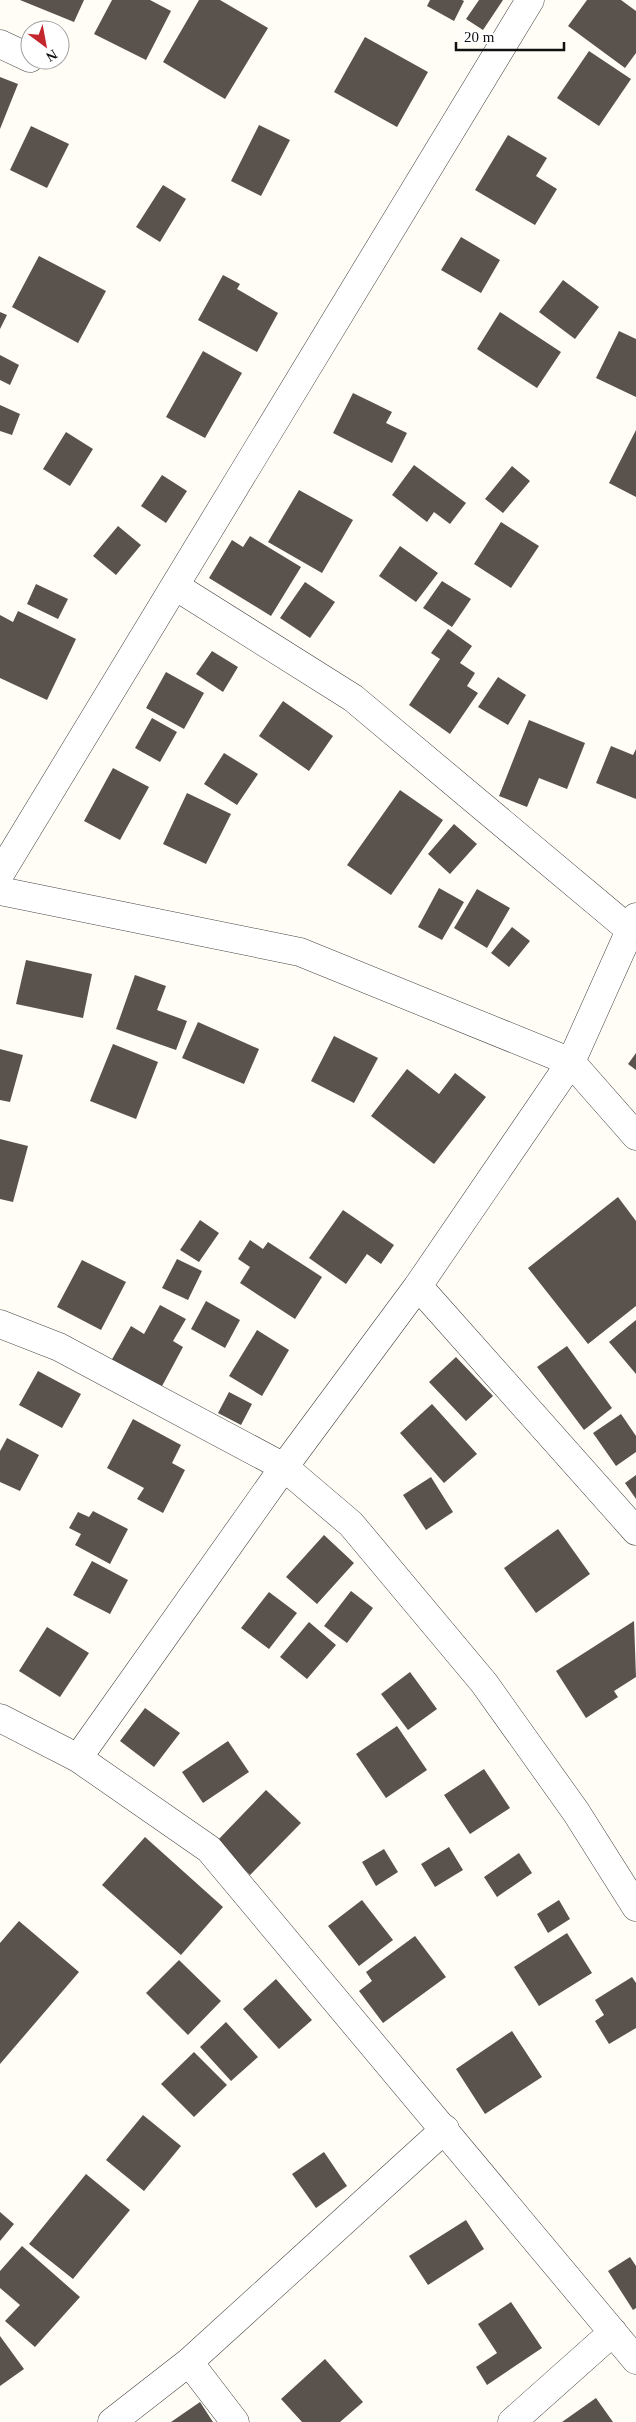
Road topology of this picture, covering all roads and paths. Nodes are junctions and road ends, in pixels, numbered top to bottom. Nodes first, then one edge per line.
1 (530, 0) edge
2 (0, 44) edge
3 (20, 53) edge
4 (175, 586) junction
5 (0, 874) edge
6 (0, 891) edge
7 (633, 924) edge
8 (571, 1062) junction
9 (636, 1136) edge
10 (418, 1286) junction
11 (0, 1324) edge
12 (284, 1466) junction
13 (636, 1531) edge
14 (0, 1718) edge
15 (78, 1758) junction
16 (636, 1907) edge
17 (445, 2130) junction
18 (613, 2332) junction
19 (636, 2360) edge
20 (189, 2362) junction
21 (112, 2422) edge
22 (235, 2422) edge
23 (512, 2422) edge

1 - 4 street
2 - 3 street
4 - 5 street
4 - 7 street
6 - 8 street
7 - 8 street
8 - 9 street
8 - 10 street
10 - 12 street
10 - 13 street
11 - 12 street
12 - 15 street
12 - 16 street
14 - 15 street
15 - 17 street
17 - 18 street
17 - 20 street
18 - 19 street
18 - 23 street
20 - 21 street
20 - 22 street

